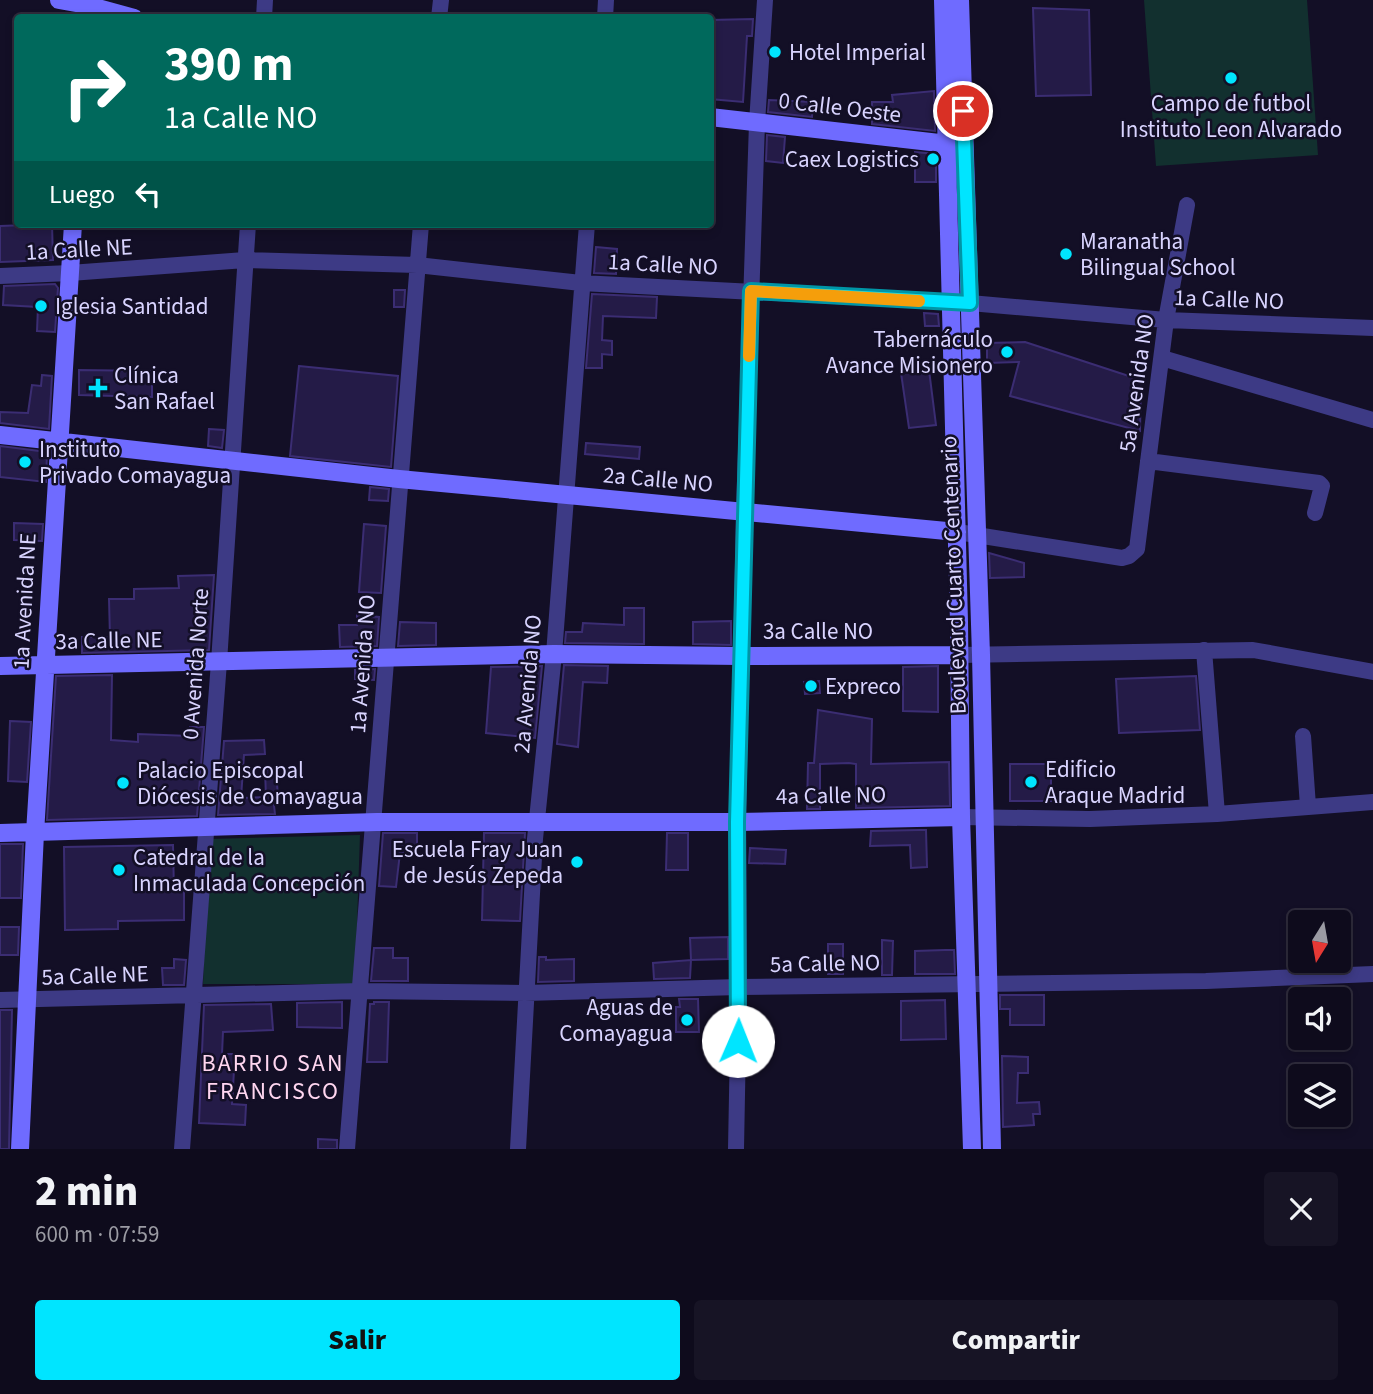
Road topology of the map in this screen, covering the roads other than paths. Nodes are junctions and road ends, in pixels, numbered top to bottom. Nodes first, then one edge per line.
1 (59, 0) edge
2 (765, 0) edge
3 (943, 0) edge
4 (960, 0) edge
5 (86, 7) edge
6 (117, 14) edge
7 (714, 117) edge
8 (757, 122) junction
9 (957, 145) junction
10 (1187, 205) dead end
11 (73, 228) edge
12 (248, 228) edge
13 (421, 228) edge
14 (587, 228) edge
15 (245, 260) junction
16 (417, 265) junction
17 (70, 273) junction
18 (0, 275) edge
19 (581, 283) junction
20 (751, 291) junction
21 (950, 302) junction
22 (970, 303) junction
23 (1166, 320) junction
24 (1373, 328) edge
25 (1162, 358) junction
26 (1373, 420) edge
27 (0, 435) edge
28 (58, 441) junction
29 (231, 461) junction
30 (1148, 461) junction
31 (399, 479) junction
32 (565, 494) junction
33 (744, 511) junction
34 (1315, 513) dead end
35 (957, 532) junction
36 (976, 534) junction
37 (1122, 558) joint
38 (1204, 650) junction
39 (554, 654) junction
40 (959, 655) junction
41 (981, 655) junction
42 (741, 656) junction
43 (385, 659) junction
44 (219, 663) junction
45 (0, 666) edge
46 (45, 666) junction
47 (1373, 672) edge
48 (1303, 736) dead end
49 (1373, 802) edge
50 (1308, 806) junction
51 (1217, 814) junction
52 (961, 817) junction
53 (984, 818) junction
54 (537, 821) junction
55 (737, 822) junction
56 (373, 823) junction
57 (205, 828) junction
58 (0, 833) edge
59 (35, 833) junction
60 (1373, 974) edge
61 (968, 984) junction
62 (988, 984) junction
63 (739, 987) junction
64 (361, 991) junction
65 (525, 993) junction
66 (193, 994) junction
67 (0, 1000) edge
68 (27, 1000) junction
69 (20, 1149) edge
70 (182, 1149) edge
71 (346, 1149) edge
72 (518, 1149) edge
73 (736, 1149) edge
74 (972, 1149) edge
75 (992, 1149) edge

1 - 5 street
2 - 8 street
3 - 9 street, Boulevard Cuarto Centenario
4 - 9 street, Boulevard Cuarto Centenario
5 - 6 street
7 - 8 street, 0 Calle Oeste
8 - 9 street, 0 Calle Oeste
8 - 20 street
9 - 21 street, Boulevard Cuarto Centenario
9 - 22 street, Boulevard Cuarto Centenario
10 - 23 street, 5a Avenida NO
11 - 17 street, 1a Avenida NE
12 - 15 street, 0 Avenida Norte
13 - 16 street, 1a Avenida NO
14 - 19 street, 2a Avenida NO
15 - 16 street, 1a Calle NO
15 - 17 street, 1a Calle NE
15 - 29 street, 0 Avenida Norte
16 - 19 street, 1a Calle NO
16 - 31 street, 1a Avenida NO
17 - 18 street, 1a Calle NE
17 - 28 street, 1a Avenida NE
19 - 20 street, 1a Calle NO
19 - 32 street, 2a Avenida NO
20 - 21 street, 1a Calle NO
20 - 33 street
21 - 22 street, 1a Calle NO
21 - 35 street, Boulevard Cuarto Centenario
22 - 23 street, 1a Calle NO
22 - 36 street, Boulevard Cuarto Centenario
23 - 24 street, 1a Calle NO
23 - 25 street, 5a Avenida NO
25 - 26 street
25 - 30 street, 5a Avenida NO
27 - 28 street, 2a Calle NO
28 - 29 street, 2a Calle NO
28 - 46 street, 1a Avenida NE
29 - 31 street, 2a Calle NO
29 - 44 street, 0 Avenida Norte
30 - 34 street
30 - 37 street, 5a Avenida NO
31 - 32 street, 2a Calle NO
31 - 43 street, 1a Avenida NO
32 - 33 street, 2a Calle NO
32 - 39 street, 2a Avenida NO
33 - 35 street, 2a Calle NO
33 - 42 street
35 - 36 street, 2a Calle NO
35 - 40 street, Boulevard Cuarto Centenario
36 - 37 street, 2a Calle NO
36 - 41 street, Boulevard Cuarto Centenario
38 - 41 street, 3a Calle NO
38 - 47 street, 3a Calle NO
38 - 51 street
39 - 42 street, 3a Calle NO
39 - 43 street, 3a Calle NO
39 - 54 street, 2a Avenida NO
40 - 41 street, 3a Calle NO
40 - 42 street, 3a Calle NO
40 - 52 street, Boulevard Cuarto Centenario
41 - 53 street, Boulevard Cuarto Centenario
42 - 55 street
43 - 44 street, 3a Calle NO
43 - 56 street, 1a Avenida NO
44 - 46 street, 3a Calle NE
44 - 57 street, 0 Avenida Norte
45 - 46 street, 3a Calle NE
46 - 59 street, 1a Avenida NE
48 - 50 street
49 - 50 street, 4a Calle NO
50 - 51 street, 4a Calle NO
51 - 53 street, 4a Calle NO
52 - 53 street, 4a Calle NO
52 - 55 street, 4a Calle NO
52 - 61 street, Boulevard Cuarto Centenario
53 - 62 street, Boulevard Cuarto Centenario
54 - 55 street, 4a Calle NO
54 - 56 street, 4a Calle NO
54 - 65 street, 2a Avenida NO
55 - 63 street
56 - 57 street, 4a Calle NO
56 - 64 street, 1a Avenida NO
57 - 59 street, 4a Calle NO
57 - 66 street, 0 Avenida Norte
58 - 59 street, 4a Calle NO
59 - 68 street, 1a Avenida NE
60 - 62 street, 5a Calle NO
61 - 62 street, 5a Calle NO
61 - 63 street, 5a Calle NO
61 - 74 street, Boulevard Cuarto Centenario
62 - 75 street, Boulevard Cuarto Centenario
63 - 65 street, 5a Calle NO
63 - 73 street
64 - 65 street, 5a Calle NO
64 - 66 street, 5a Calle NO
64 - 71 street, 1a Avenida NO
65 - 72 street, 2a Avenida NO
66 - 68 street, 5a Calle NE
66 - 70 street, 0 Avenida Norte
67 - 68 street, 5a Calle NE
68 - 69 street, 1a Avenida NE

